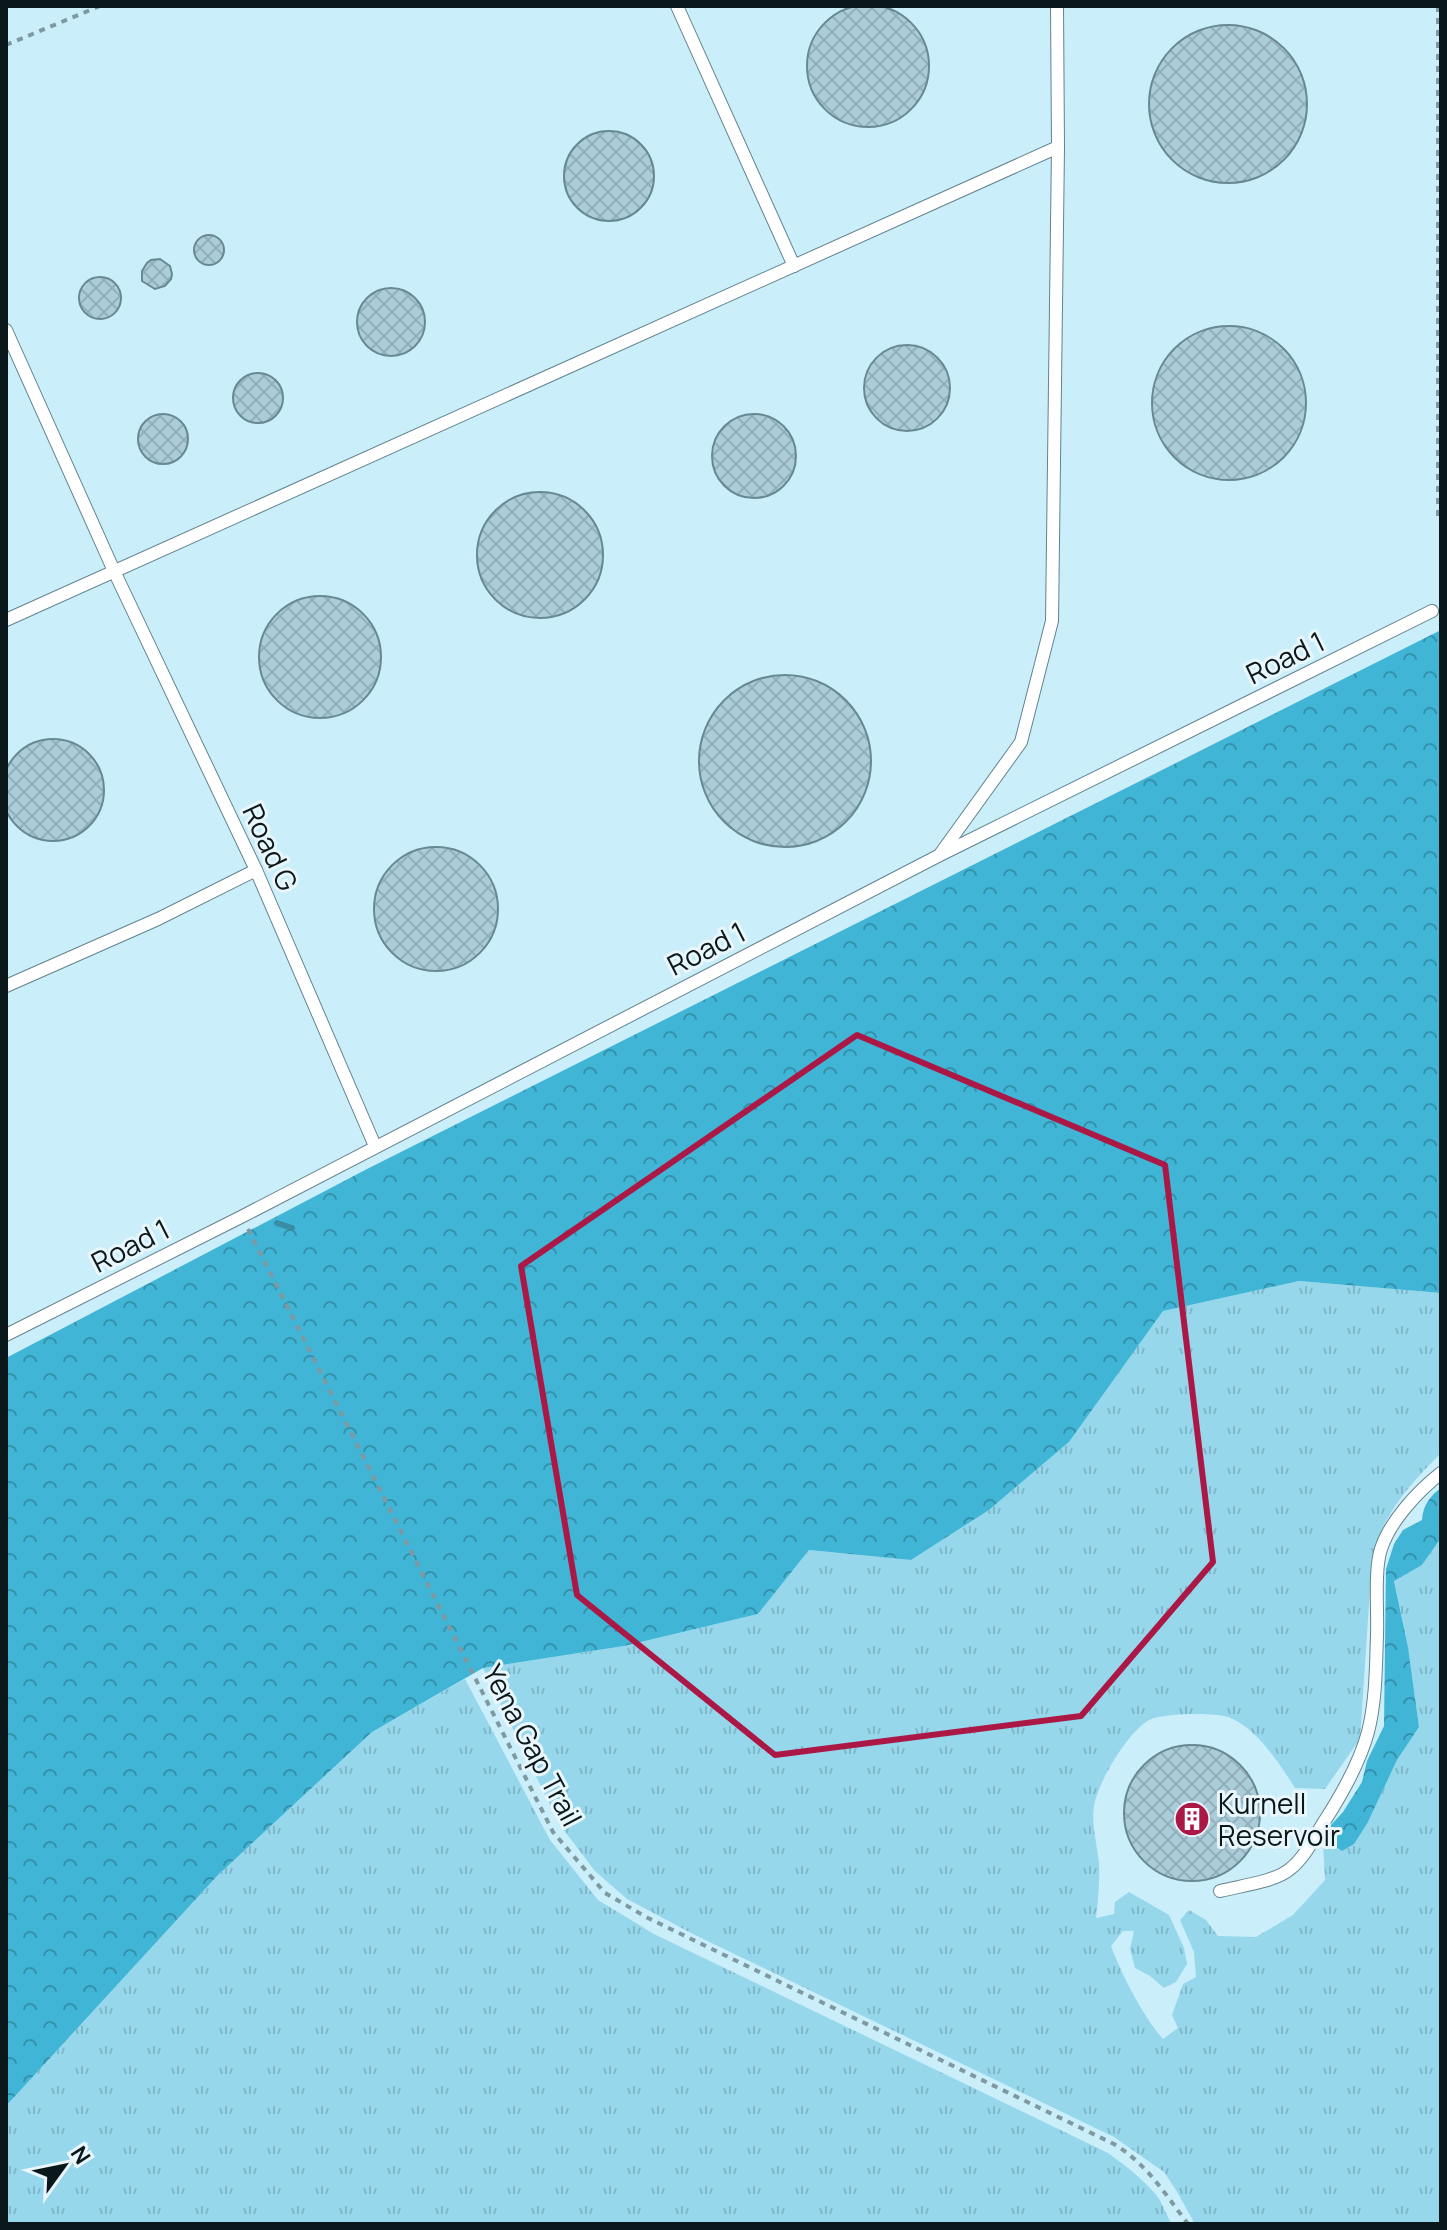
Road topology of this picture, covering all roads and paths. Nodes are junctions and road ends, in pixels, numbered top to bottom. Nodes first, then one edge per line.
1 (100, 6) edge
2 (677, 6) edge
3 (1057, 6) edge
4 (1438, 6) edge
5 (6, 45) edge
6 (1058, 147) junction
7 (794, 266) junction
8 (6, 330) edge
9 (1438, 518) dead end
10 (114, 571) junction
11 (1432, 611) dead end
12 (6, 620) edge
13 (940, 855) junction
14 (256, 870) junction
15 (6, 986) edge
16 (375, 1146) junction
17 (241, 1217) junction
18 (6, 1335) edge
19 (1441, 1473) edge
20 (1220, 1891) dead end
21 (1188, 2224) edge

1 - 5 path
2 - 7 lane
3 - 6 lane
4 - 9 path
6 - 7 lane
6 - 13 lane
7 - 10 lane
8 - 10 lane, Road G
10 - 12 lane
10 - 14 lane, Road G
11 - 13 lane, Road 1
13 - 16 lane, Road 1
14 - 15 lane
14 - 16 lane, Road G
16 - 17 lane, Road 1
17 - 18 lane, Road 1
17 - 21 path, Yena Gap Trail
19 - 20 lane

